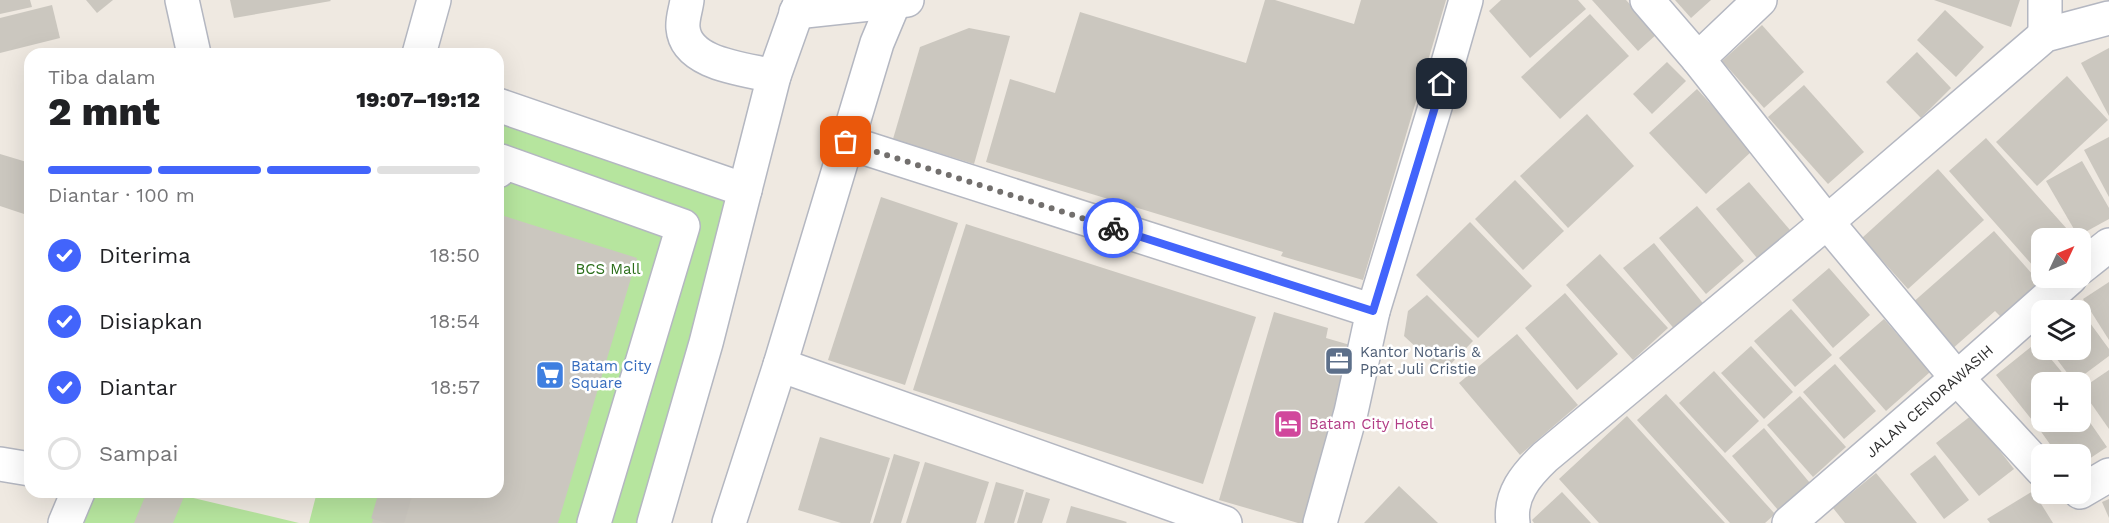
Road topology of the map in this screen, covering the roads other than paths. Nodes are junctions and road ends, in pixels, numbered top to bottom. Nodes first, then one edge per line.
1 (182, 0) edge
2 (434, 0) edge
3 (687, 0) edge
4 (1466, 0) edge
5 (1647, 0) edge
6 (1760, 0) edge
7 (2044, 0) edge
8 (898, 1) edge
9 (798, 6) edge
10 (2109, 18) edge
11 (2044, 34) junction
12 (193, 48) edge
13 (421, 48) edge
14 (1698, 59) junction
15 (774, 76) junction
16 (504, 107) edge
17 (846, 142) junction
18 (504, 166) edge
19 (745, 190) junction
20 (1827, 222) junction
21 (683, 226) junction
22 (731, 243) junction
23 (2109, 246) edge
24 (2091, 260) edge
25 (2059, 288) edge
26 (1373, 311) junction
27 (780, 365) junction
28 (1957, 378) junction
29 (2031, 458) edge
30 (0, 464) edge
31 (24, 468) edge
32 (2109, 475) edge
33 (2091, 486) edge
34 (75, 498) edge
35 (65, 523) edge
36 (594, 523) edge
37 (654, 523) edge
38 (729, 523) edge
39 (1225, 523) edge
40 (1320, 523) edge
41 (1513, 523) edge
42 (1789, 523) edge

1 - 12 street
2 - 13 street
3 - 15 street
4 - 26 street
5 - 14 street
6 - 14 street
7 - 11 street
8 - 9 street
8 - 17 street
9 - 15 street
10 - 11 street
11 - 20 street
14 - 20 street
15 - 19 street
16 - 19 street
17 - 26 street
17 - 27 street
18 - 21 street
19 - 22 street
20 - 28 street
20 - 41 street
21 - 22 street
21 - 36 street
22 - 37 street
23 - 24 street
25 - 28 street, JALAN CENDRAWASIH
26 - 40 street
27 - 38 street
27 - 39 street
28 - 29 street
28 - 42 street, JALAN CENDRAWASIH
30 - 31 street
32 - 33 street
34 - 35 street

